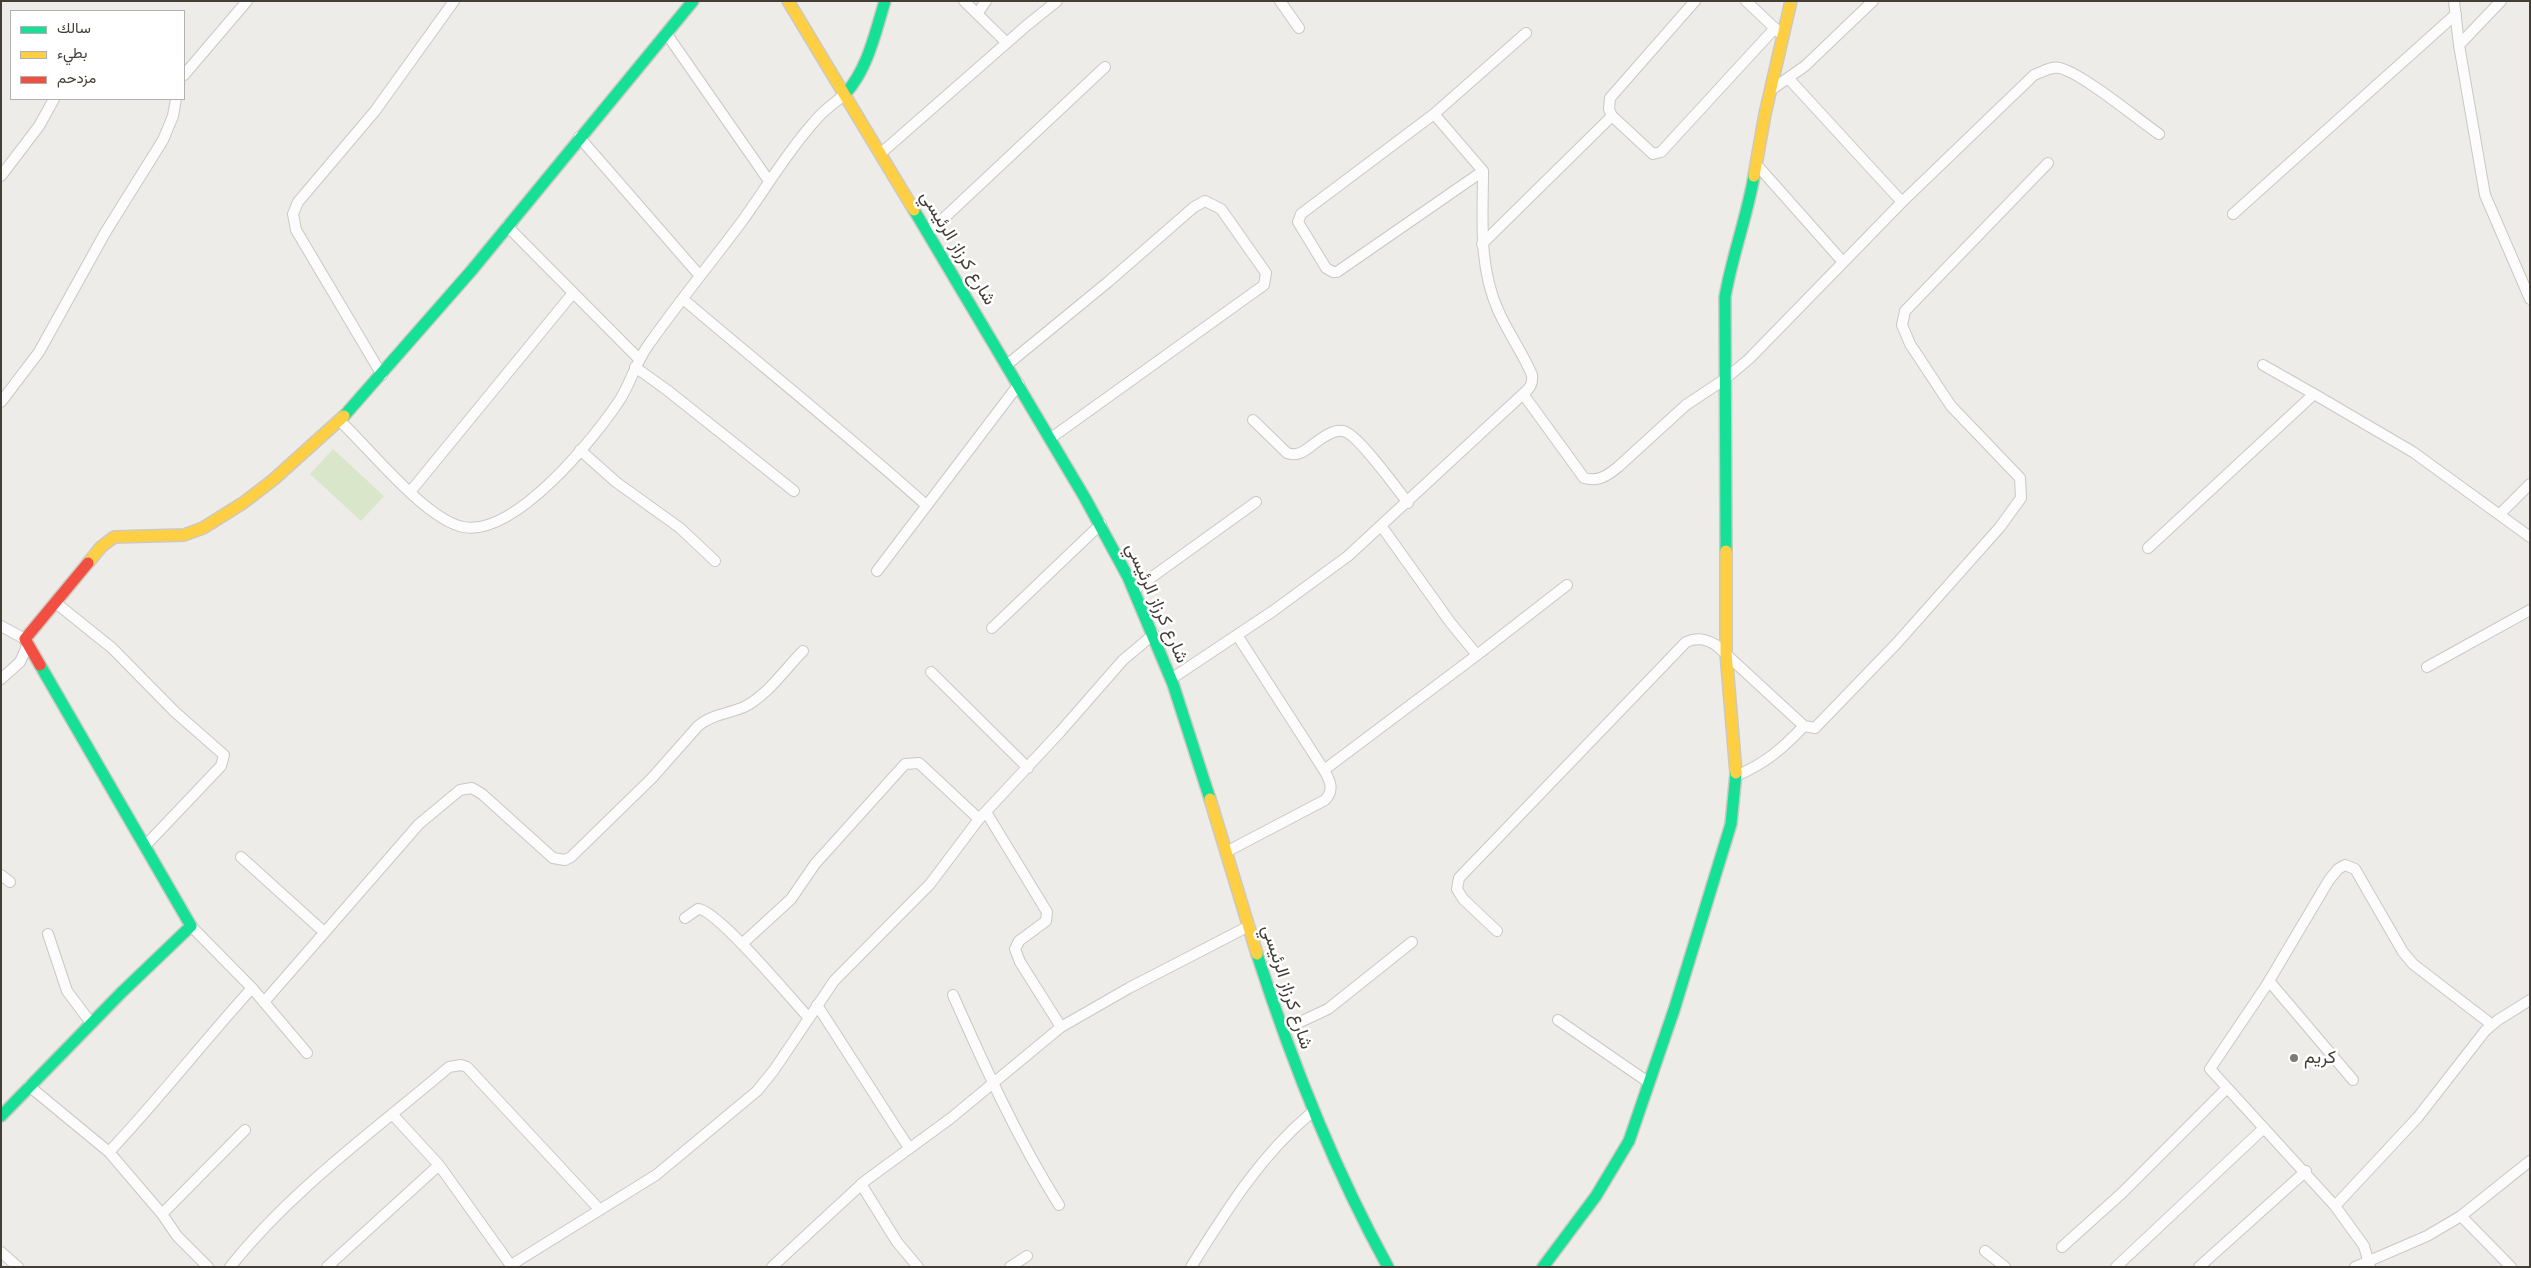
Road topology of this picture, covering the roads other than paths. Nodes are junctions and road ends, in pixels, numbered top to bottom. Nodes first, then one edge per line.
1 (247, 1) edge
2 (454, 1) edge
3 (693, 1) edge
4 (788, 1) edge
5 (885, 1) edge
6 (964, 1) edge
7 (986, 1) edge
8 (1057, 1) edge
9 (1280, 1) edge
10 (1695, 1) edge
11 (1746, 1) edge
12 (1792, 1) edge
13 (1873, 1) edge
14 (2454, 1) edge
15 (2501, 1) edge
16 (977, 14) junction
17 (2456, 14) junction
18 (1298, 28) dead end
19 (1775, 28) junction
20 (666, 33) junction
21 (1526, 33) dead end
22 (1784, 37) junction
23 (1007, 43) junction
24 (2459, 45) junction
25 (1104, 67) dead end
26 (185, 74) edge
27 (1789, 79) junction
28 (1770, 90) junction
29 (845, 94) junction
30 (53, 100) edge
31 (176, 100) edge
32 (1434, 114) junction
33 (1612, 116) junction
34 (2159, 134) dead end
35 (579, 137) junction
36 (880, 154) junction
37 (2048, 163) dead end
38 (1757, 166) junction
39 (1483, 170) junction
40 (1, 176) edge
41 (769, 181) junction
42 (1902, 202) junction
43 (2233, 214) dead end
44 (507, 226) junction
45 (928, 233) junction
46 (1482, 244) junction
47 (1843, 262) junction
48 (700, 276) junction
49 (574, 293) junction
50 (683, 299) junction
51 (2530, 299) edge
52 (637, 363) junction
53 (1008, 364) junction
54 (2263, 364) dead end
55 (382, 375) junction
56 (1725, 379) junction
57 (1019, 384) junction
58 (1523, 394) junction
59 (2314, 394) junction
60 (1, 402) edge
61 (1253, 420) dead end
62 (340, 422) junction
63 (1051, 438) junction
64 (580, 450) junction
65 (2530, 484) edge
66 (794, 490) dead end
67 (410, 492) junction
68 (1256, 502) dead end
69 (1408, 503) junction
70 (926, 505) junction
71 (2500, 514) junction
72 (1102, 524) junction
73 (1382, 527) junction
74 (2530, 537) edge
75 (2148, 548) dead end
76 (715, 561) dead end
77 (877, 571) dead end
78 (1567, 585) dead end
79 (1134, 590) junction
80 (56, 603) junction
81 (2530, 610) edge
82 (1, 626) edge
83 (992, 628) dead end
84 (1154, 634) junction
85 (1237, 635) junction
86 (27, 641) junction
87 (802, 651) dead end
88 (1726, 653) junction
89 (1477, 655) junction
90 (2427, 667) dead end
91 (931, 672) dead end
92 (1, 679) edge
93 (1171, 679) junction
94 (1804, 726) junction
95 (1028, 768) junction
96 (1324, 770) junction
97 (1736, 776) junction
98 (982, 815) junction
99 (145, 846) junction
100 (1226, 852) junction
101 (241, 857) dead end
102 (1, 875) edge
103 (10, 882) dead end
104 (685, 918) dead end
105 (191, 926) junction
106 (1249, 926) junction
107 (1497, 931) dead end
108 (324, 932) junction
109 (48, 934) dead end
110 (1412, 942) dead end
111 (742, 944) junction
112 (2269, 982) junction
113 (252, 988) junction
114 (953, 995) dead end
115 (2530, 1000) edge
116 (264, 1002) junction
117 (817, 1005) junction
118 (809, 1018) junction
119 (1558, 1020) dead end
120 (91, 1023) junction
121 (2491, 1024) junction
122 (1060, 1027) junction
123 (1283, 1030) junction
124 (307, 1054) dead end
125 (2353, 1080) dead end
126 (1648, 1082) junction
127 (992, 1084) junction
128 (29, 1086) junction
129 (2227, 1088) junction
130 (1311, 1113) junction
131 (393, 1115) junction
132 (1, 1116) edge
133 (2264, 1128) junction
134 (245, 1130) dead end
135 (909, 1148) junction
136 (109, 1152) junction
137 (2530, 1161) edge
138 (439, 1165) junction
139 (2306, 1171) junction
140 (862, 1184) junction
141 (1058, 1205) dead end
142 (2335, 1206) junction
143 (600, 1210) junction
144 (162, 1214) junction
145 (2461, 1216) junction
146 (2062, 1247) dead end
147 (1984, 1251) dead end
148 (1, 1252) edge
149 (1027, 1256) dead end
150 (2369, 1264) edge
151 (511, 1266) edge
152 (18, 1267) edge
153 (208, 1267) edge
154 (230, 1267) edge
155 (327, 1267) edge
156 (772, 1267) edge
157 (918, 1267) edge
158 (1010, 1267) edge
159 (1191, 1267) edge
160 (1388, 1267) edge
161 (1543, 1267) edge
162 (2005, 1267) edge
163 (2116, 1267) edge
164 (2199, 1267) edge
165 (2355, 1267) edge
166 (2511, 1267) edge

1 - 26 street
2 - 55 street
3 - 20 street
4 - 29 street, شارع كرزاز الرئيسي
5 - 29 street
6 - 16 street
7 - 16 street
8 - 23 street
9 - 18 street
10 - 33 street
11 - 19 street
12 - 22 street
13 - 27 street
14 - 17 street
15 - 24 street
16 - 23 street
17 - 24 street
17 - 43 street
19 - 22 street
19 - 33 street
20 - 35 street
20 - 41 street
21 - 32 street
22 - 28 street
23 - 36 street
24 - 51 street
25 - 45 street
27 - 28 street
27 - 42 street
28 - 38 street
29 - 36 street, شارع كرزاز الرئيسي
29 - 41 street
30 - 40 street
31 - 60 street
32 - 39 street
32 - 39 street
33 - 46 street
34 - 42 street
35 - 44 street
35 - 48 street
36 - 45 street, شارع كرزاز الرئيسي
37 - 94 street
38 - 47 street
38 - 56 street
39 - 46 street
41 - 48 street
42 - 47 street
44 - 49 street
44 - 55 street
45 - 53 street, شارع كرزاز الرئيسي
46 - 58 street
47 - 56 street
48 - 50 street
49 - 52 street
49 - 67 street
50 - 52 street
50 - 70 street
52 - 64 street
52 - 66 street
53 - 57 street, شارع كرزاز الرئيسي
53 - 63 street
54 - 59 street
55 - 62 street
56 - 58 street
56 - 88 street
57 - 63 street, شارع كرزاز الرئيسي
57 - 70 street
58 - 69 street
59 - 71 street
59 - 75 street
61 - 69 street
62 - 67 street
62 - 80 street
63 - 72 street, شارع كرزاز الرئيسي
64 - 67 street
64 - 76 street
65 - 71 street
68 - 79 street
69 - 73 street
70 - 77 street
71 - 74 street
72 - 79 street, شارع كرزاز الرئيسي
72 - 83 street
73 - 85 street
73 - 89 street
78 - 89 street
79 - 84 street, شارع كرزاز الرئيسي
80 - 86 street
80 - 99 street
81 - 90 street
82 - 86 street
84 - 93 street, شارع كرزاز الرئيسي
84 - 95 street
85 - 93 street
85 - 96 street
86 - 92 street
86 - 99 street
87 - 108 street
88 - 94 street
88 - 97 street
88 - 107 street
89 - 96 street
91 - 95 street
93 - 100 street, شارع كرزاز الرئيسي
94 - 97 street
95 - 98 street
96 - 100 street
97 - 126 street
98 - 111 street
98 - 117 street
98 - 122 street
99 - 105 street
100 - 106 street, شارع كرزاز الرئيسي
101 - 108 street
102 - 103 street
104 - 111 street
105 - 113 street
105 - 120 street
106 - 122 street
106 - 123 street, شارع كرزاز الرئيسي
108 - 116 street
109 - 120 street
110 - 123 street
111 - 118 street
112 - 121 street
112 - 125 street
112 - 129 street
113 - 116 street
113 - 136 street
114 - 127 street
115 - 121 street
116 - 124 street
117 - 118 street
117 - 135 street
118 - 143 street
119 - 126 street
120 - 128 street
121 - 142 street
122 - 127 street
123 - 130 street, شارع كرزاز الرئيسي
126 - 161 street
127 - 135 street
127 - 141 street
128 - 132 street
128 - 136 street
129 - 133 street
129 - 146 street
130 - 159 street
130 - 160 street, شارع كرزاز الرئيسي
131 - 138 street
131 - 143 street
131 - 154 street
133 - 139 street
133 - 163 street
134 - 144 street
135 - 140 street
136 - 144 street
137 - 145 street
138 - 151 street
138 - 155 street
139 - 142 street
139 - 164 street
140 - 156 street
140 - 157 street
142 - 150 street
143 - 151 street
144 - 153 street
145 - 150 street
145 - 166 street
147 - 162 street
148 - 152 street
149 - 158 street
150 - 165 street

